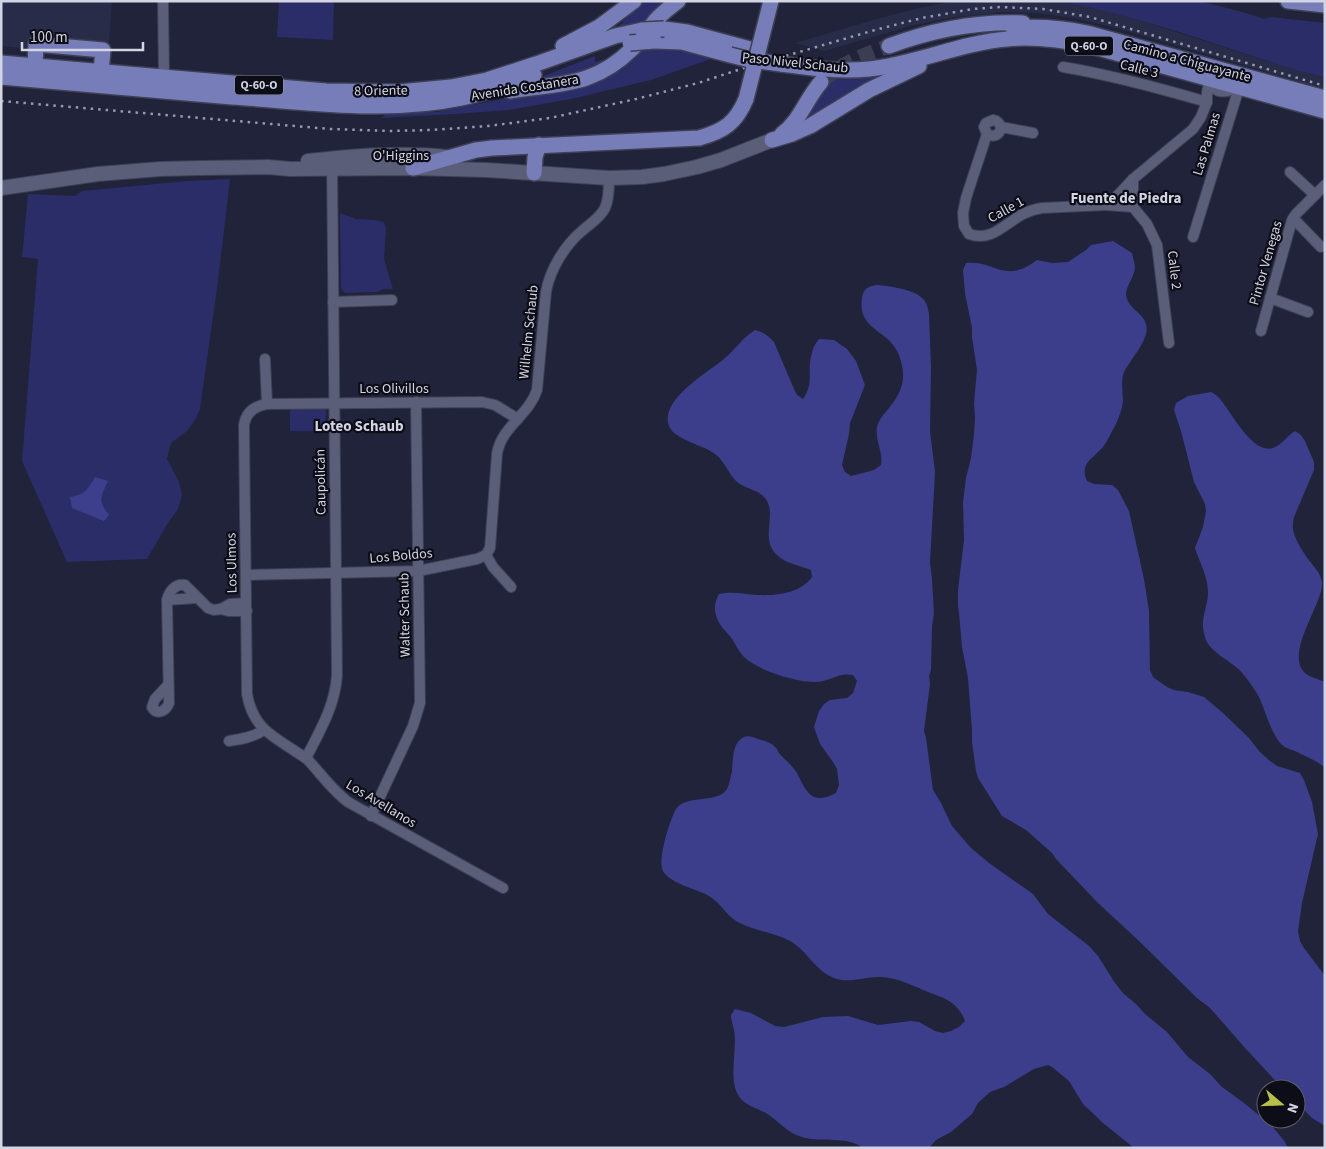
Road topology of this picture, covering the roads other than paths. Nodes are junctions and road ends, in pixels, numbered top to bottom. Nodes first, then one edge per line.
1 (163, 1) edge
2 (634, 1) edge
3 (678, 1) edge
4 (771, 1) edge
5 (1288, 1) edge
6 (1325, 5) edge
7 (1066, 29) junction
8 (659, 35) junction
9 (889, 46) tunnel mouth
10 (964, 47) junction
11 (750, 49) joint
12 (723, 53) joint
13 (904, 58) junction
14 (786, 60) junction
15 (1, 63) edge
16 (35, 66) junction
17 (1063, 67) dead end
18 (101, 72) junction
19 (510, 72) junction
20 (1229, 72) junction
21 (1, 77) edge
22 (164, 77) junction
23 (821, 82) tunnel mouth
24 (89, 85) junction
25 (1212, 85) junction
26 (1239, 88) junction
27 (461, 98) junction
28 (1325, 98) edge
29 (1207, 102) junction
30 (803, 109) junction
31 (1325, 111) edge
32 (813, 124) junction
33 (1033, 133) dead end
34 (772, 140) junction
35 (539, 145) junction
36 (449, 158) junction
37 (332, 163) junction
38 (413, 168) junction
39 (1290, 172) dead end
40 (534, 174) junction
41 (609, 178) junction
42 (1133, 179) junction
43 (1325, 185) edge
44 (1, 188) edge
45 (1315, 195) junction
46 (1106, 205) junction
47 (1133, 207) junction
48 (1294, 218) junction
49 (1193, 238) dead end
50 (1320, 247) dead end
51 (1270, 298) junction
52 (392, 300) dead end
53 (333, 302) junction
54 (1308, 312) dead end
55 (1261, 331) dead end
56 (1169, 343) dead end
57 (265, 359) dead end
58 (416, 402) junction
59 (334, 403) junction
60 (267, 404) junction
61 (518, 419) junction
62 (486, 555) junction
63 (418, 571) junction
64 (336, 573) junction
65 (246, 575) junction
66 (511, 587) dead end
67 (198, 598) junction
68 (167, 600) junction
69 (246, 607) junction
70 (168, 685) dead end
71 (264, 730) junction
72 (229, 741) dead end
73 (306, 758) junction
74 (371, 816) junction
75 (503, 888) dead end

1 - 22 street
2 - 19 main road, Avenida Costanera
3 - 27 main road, Avenida Costanera
4 - 35 main road, bridge
5 - 6 main road
7 - 9 main road
7 - 13 main road, Camino a Chiguayante / Q-60-O
7 - 20 main road, Camino a Chiguayante / Q-60-O
8 - 11 main road, 8 Oriente / Q-60-O
8 - 12 main road, 8 Oriente / Q-60-O
8 - 19 main road, 8 Oriente / Q-60-O, bridge
8 - 27 main road, 8 Oriente / Q-60-O, bridge
10 - 13 main road, Camino a Chiguayante / Q-60-O
10 - 25 main road, Camino a Chiguayante / Q-60-O
10 - 32 main road
11 - 14 main road, Paso Nivel Schaub / Q-60-O
12 - 14 main road, Paso Nivel Schaub / Q-60-O, bridge
13 - 14 main road, Paso Nivel Schaub / Q-60-O
15 - 16 main road, 8 Oriente / Q-60-O
16 - 18 main road, 8 Oriente / Q-60-O
16 - 18 main road
17 - 29 street, Calle 3
18 - 22 main road, 8 Oriente / Q-60-O
18 - 24 main road
19 - 22 main road, 8 Oriente / Q-60-O
20 - 25 main road
20 - 28 main road, Camino a Chiguayante / Q-60-O
21 - 24 main road, 8 Oriente / Q-60-O
23 - 30 main road
24 - 27 main road, 8 Oriente / Q-60-O
25 - 26 main road, Camino a Chiguayante / Q-60-O
25 - 29 street
26 - 31 main road, Camino a Chiguayante / Q-60-O
26 - 49 street, Las Palmas
29 - 42 street
30 - 32 main road
30 - 34 main road
32 - 34 main road
33 - 46 street, Calle 1
34 - 41 main road, O'Higgins
35 - 36 main road
35 - 40 main road
36 - 37 main road, O'Higgins
36 - 38 main road
36 - 40 main road, O'Higgins
37 - 38 main road, O'Higgins
37 - 44 main road, O'Higgins
37 - 53 street, Caupolicán
38 - 40 main road, O'Higgins
39 - 45 street
40 - 41 main road, O'Higgins
41 - 61 street, Wilhelm Schaub
42 - 46 street
42 - 47 street
43 - 45 street, Pintor Venegas
45 - 48 street, Pintor Venegas
46 - 47 street
47 - 56 street, Calle 2
48 - 50 street
48 - 51 street, Pintor Venegas
51 - 54 street
51 - 55 street, Pintor Venegas
52 - 53 street
53 - 59 street, Caupolicán
57 - 60 street
58 - 59 street, Los Olivillos
58 - 61 street, Los Olivillos
58 - 63 street, Walter Schaub
59 - 60 street, Los Olivillos
59 - 64 street, Caupolicán
60 - 65 street, Los Ulmos
61 - 62 street, Wilhelm Schaub
62 - 63 street, Los Boldos
62 - 66 street
63 - 64 street, Los Boldos
63 - 74 street, Walter Schaub
64 - 65 street, Los Boldos
64 - 73 street, Caupolicán
65 - 69 street, Los Ulmos
67 - 68 street
67 - 68 street
67 - 69 street
68 - 70 street
69 - 71 street, Los Ulmos
71 - 72 street
71 - 73 street, Los Avellanos
73 - 74 street, Los Avellanos
74 - 75 street, Los Avellanos

